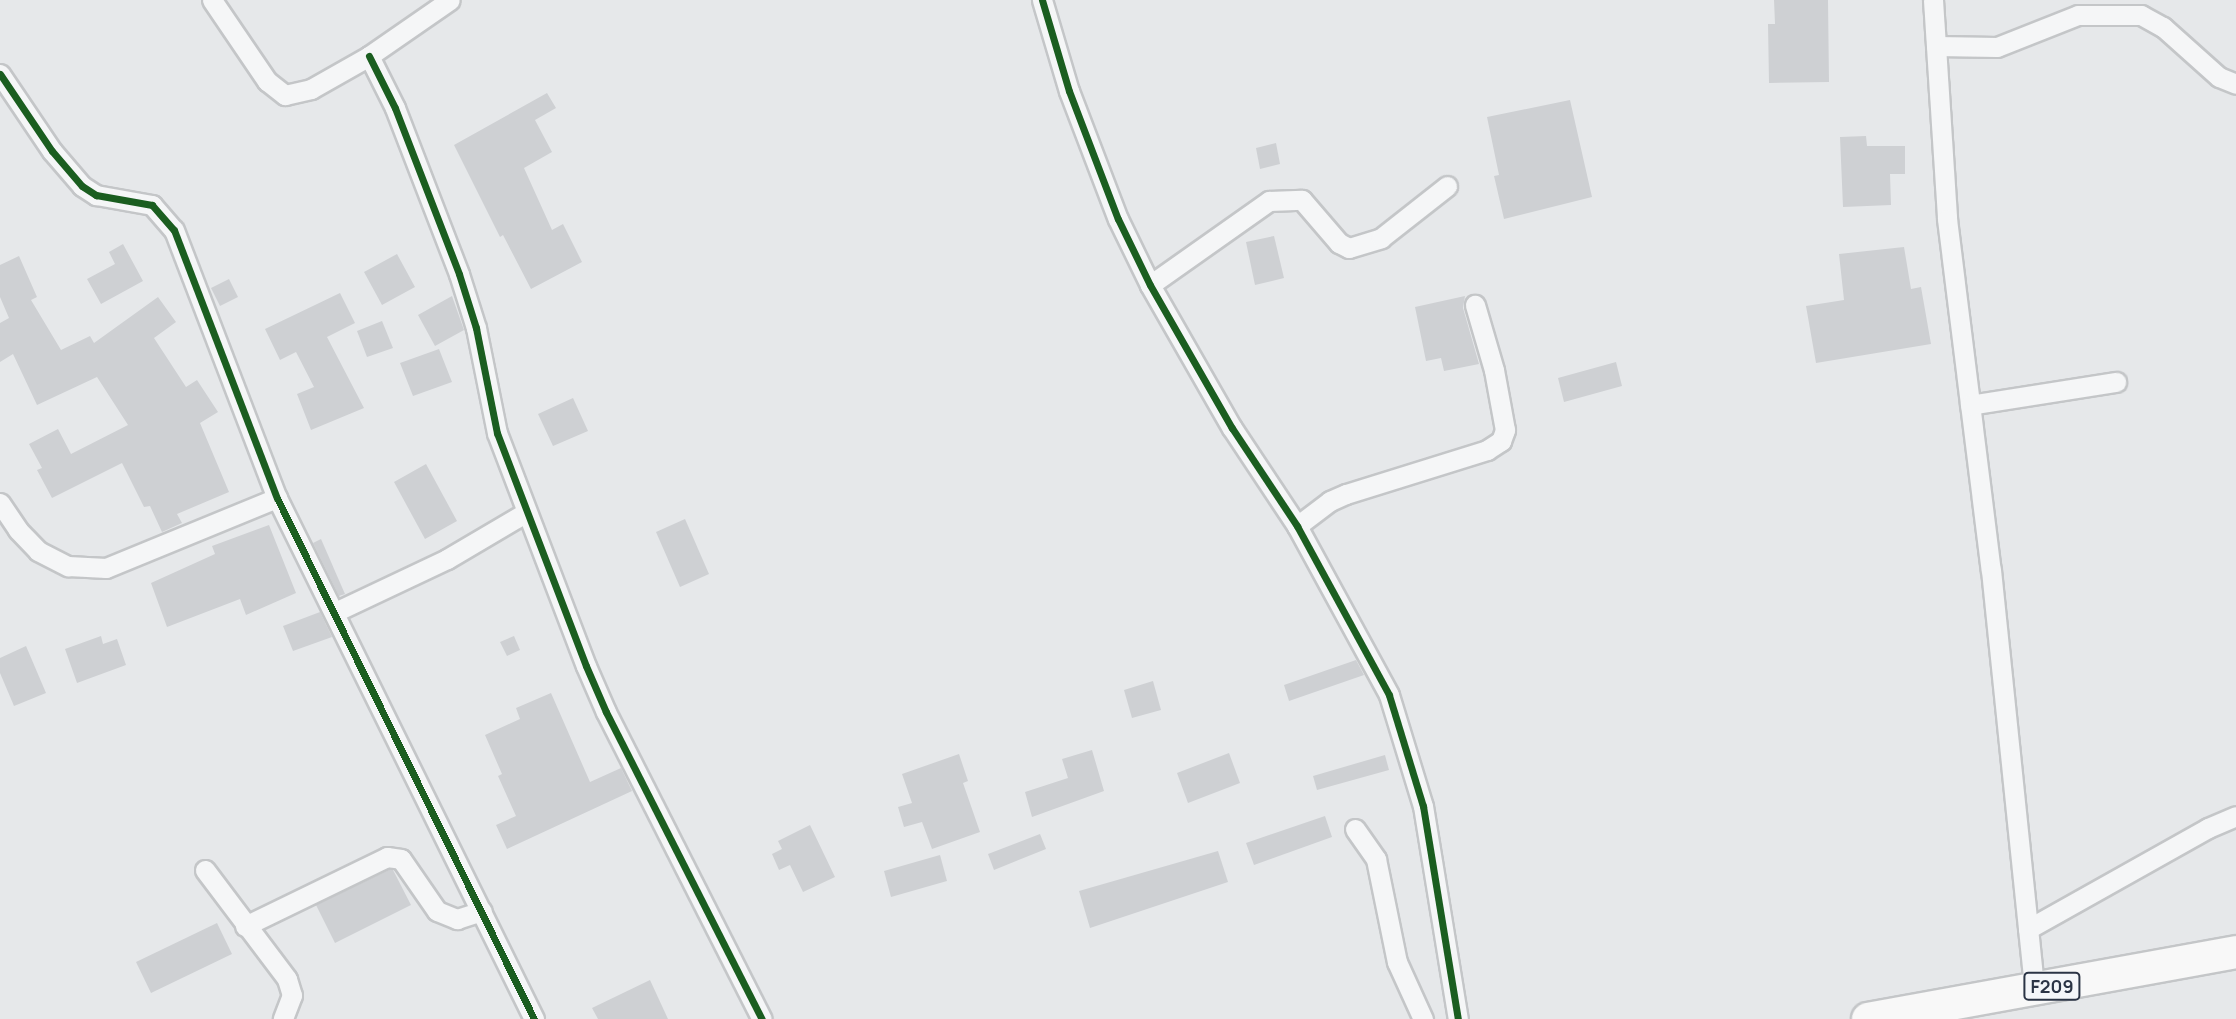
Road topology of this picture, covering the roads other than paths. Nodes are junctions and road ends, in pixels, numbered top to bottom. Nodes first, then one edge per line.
1 (212, 0) edge
2 (450, 0) edge
3 (1042, 0) edge
4 (1933, 0) edge
5 (1936, 46) junction
6 (369, 56) junction
7 (0, 75) edge
8 (2236, 84) edge
9 (1447, 186) dead end
10 (1150, 285) junction
11 (1475, 305) dead end
12 (2116, 382) dead end
13 (1970, 405) junction
14 (277, 498) junction
15 (0, 503) edge
16 (525, 513) junction
17 (1297, 526) junction
18 (335, 612) junction
19 (2236, 816) edge
20 (1354, 829) dead end
21 (205, 870) dead end
22 (482, 911) junction
23 (245, 926) junction
24 (2028, 929) junction
25 (2236, 952) edge
26 (2034, 989) junction
27 (283, 1019) edge
28 (534, 1019) edge
29 (761, 1019) edge
30 (1423, 1019) edge
31 (1458, 1019) edge
32 (1873, 1019) edge

1 - 6 street
2 - 6 street
3 - 10 street
4 - 5 street
5 - 8 street
5 - 13 street
6 - 16 street
7 - 14 street
9 - 10 street
10 - 17 street
11 - 17 street
12 - 13 street
13 - 24 street
14 - 15 street
14 - 18 street
16 - 18 street
16 - 29 street
17 - 31 street
18 - 22 street
19 - 24 street
20 - 30 street
21 - 23 street
22 - 23 street
22 - 28 street
23 - 27 street
24 - 26 street
25 - 26 main road, F209
26 - 32 main road, F209

